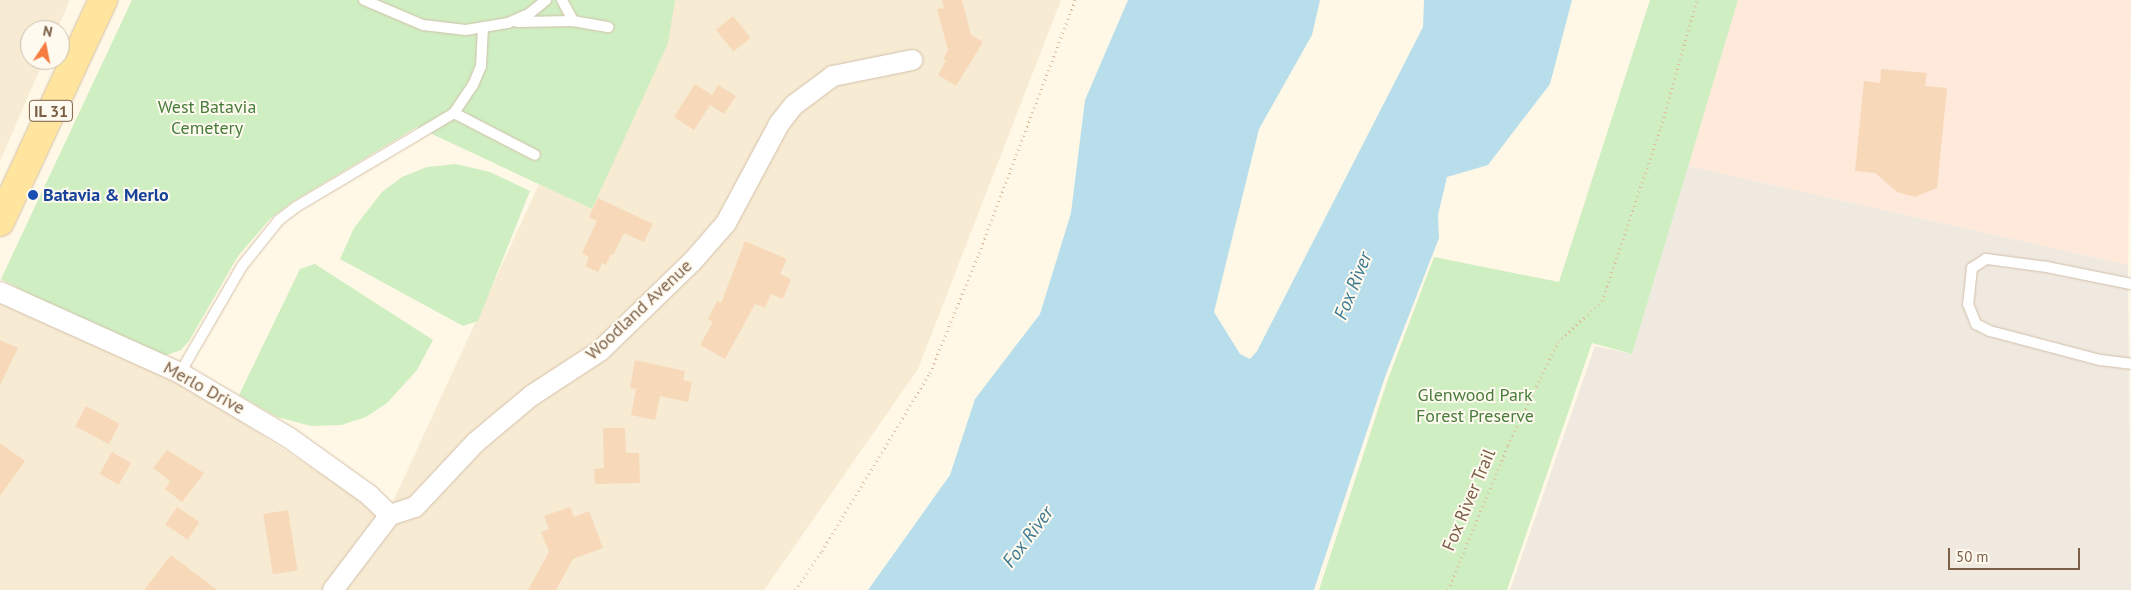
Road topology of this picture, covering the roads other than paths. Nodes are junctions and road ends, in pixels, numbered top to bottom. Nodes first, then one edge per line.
1 (103, 0) edge
2 (364, 0) edge
3 (546, 0) edge
4 (562, 0) edge
5 (573, 21) junction
6 (508, 23) junction
7 (608, 28) dead end
8 (483, 30) junction
9 (912, 60) dead end
10 (454, 113) junction
11 (535, 155) dead end
12 (0, 222) edge
13 (2131, 284) edge
14 (0, 292) edge
15 (2131, 364) edge
16 (180, 373) junction
17 (390, 515) junction
18 (333, 590) edge

1 - 12 main road, IL 31
2 - 8 lane
3 - 6 lane
4 - 5 lane
5 - 6 lane
5 - 7 lane
6 - 8 lane
8 - 10 lane
9 - 17 street, Woodland Avenue
10 - 11 lane
10 - 16 lane
13 - 15 lane
14 - 16 street, Merlo Drive
16 - 17 street, Merlo Drive
17 - 18 street

